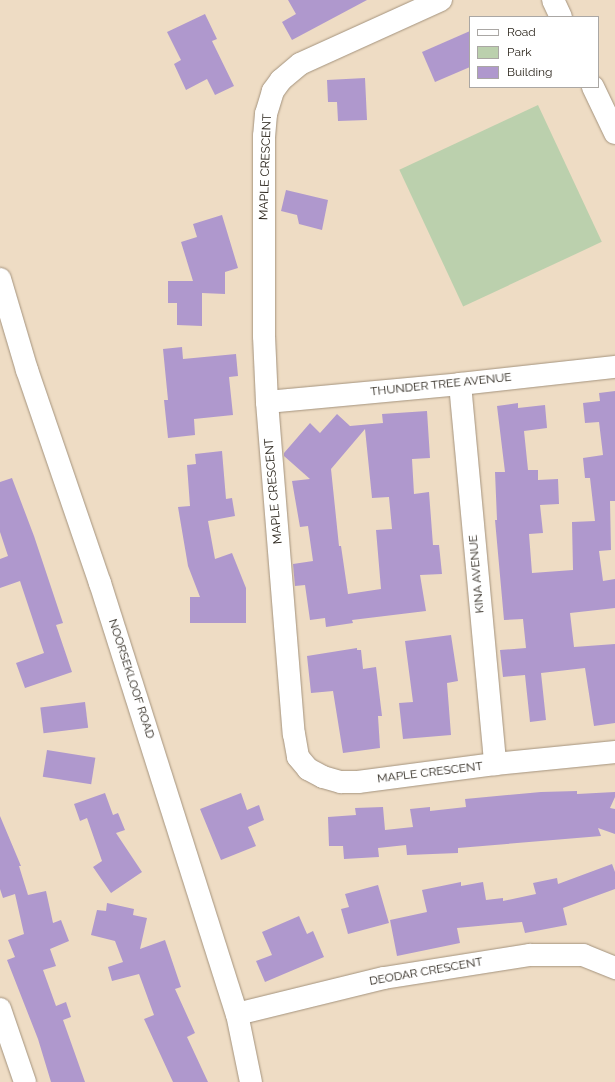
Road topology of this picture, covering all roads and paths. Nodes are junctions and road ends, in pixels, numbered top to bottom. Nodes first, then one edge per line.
1 (441, 0) edge
2 (553, 0) edge
3 (560, 16) edge
4 (593, 88) edge
5 (615, 133) edge
6 (0, 279) edge
7 (615, 367) edge
8 (460, 384) junction
9 (267, 402) junction
10 (615, 752) edge
11 (495, 764) junction
12 (615, 968) edge
13 (0, 1009) edge
14 (237, 1014) junction
15 (25, 1082) edge
16 (251, 1082) edge

1 - 9 street, MAPLE CRESCENT
2 - 3 street
4 - 5 street
6 - 14 street, NOORSEKLOOF ROAD
7 - 8 street, THUNDER TREE AVENUE
8 - 9 street, THUNDER TREE AVENUE
8 - 11 street, KINA AVENUE
9 - 11 street, MAPLE CRESCENT
10 - 11 street, MAPLE CRESCENT
12 - 14 street, DEODAR CRESCENT
13 - 15 street
14 - 16 street, NOORSEKLOOF ROAD

